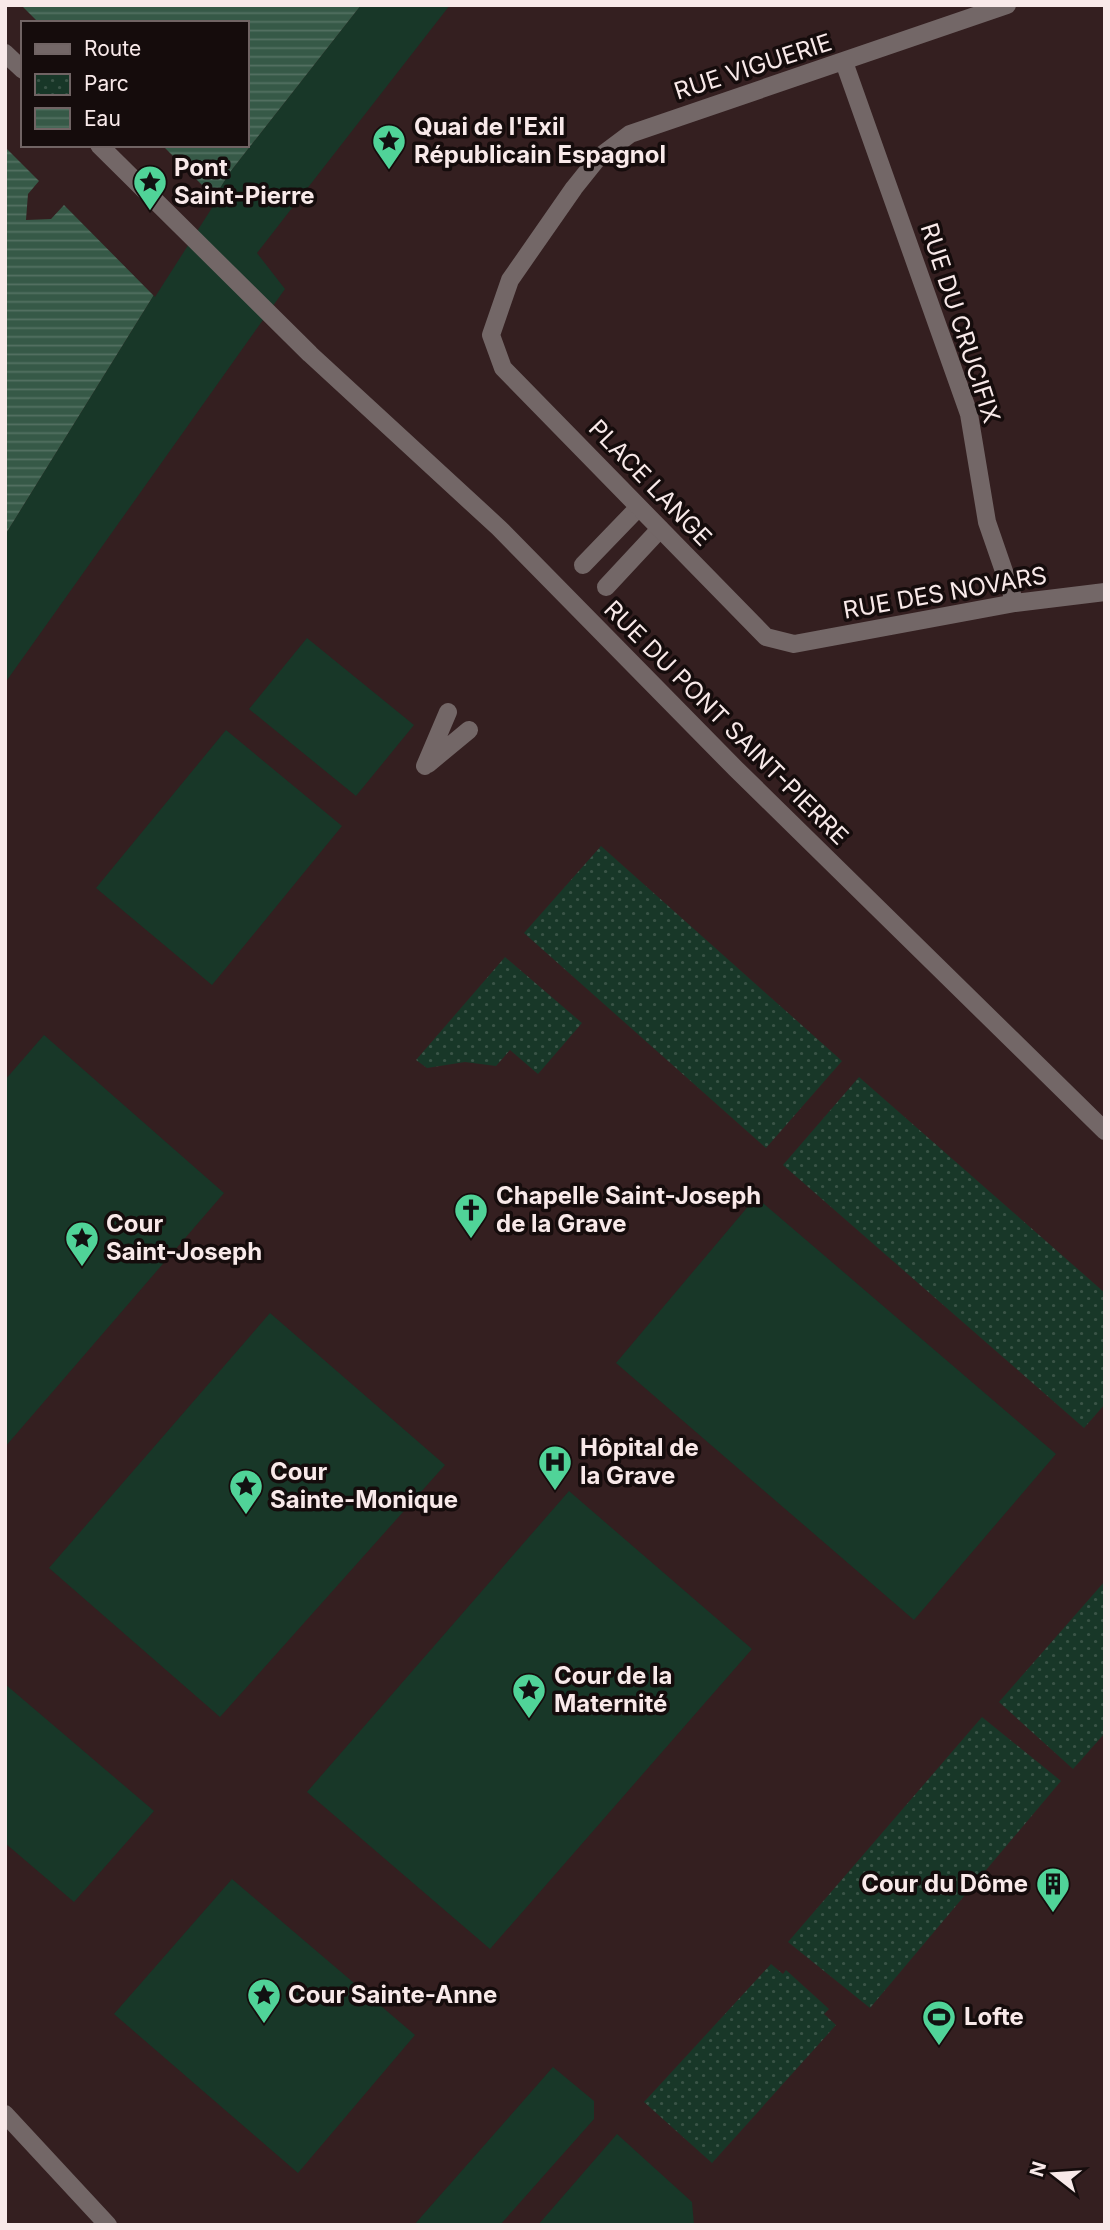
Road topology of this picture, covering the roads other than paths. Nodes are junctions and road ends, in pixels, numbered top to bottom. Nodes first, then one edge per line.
1 (1007, 5) edge
2 (5, 53) edge
3 (844, 62) junction
4 (21, 68) edge
5 (101, 147) edge
6 (491, 335) joint
7 (638, 508) junction
8 (660, 529) junction
9 (583, 565) dead end
10 (606, 587) dead end
11 (1105, 592) edge
12 (1015, 603) junction
13 (794, 644) joint
14 (448, 712) dead end
15 (469, 730) dead end
16 (1105, 1131) edge
17 (5, 2114) edge
18 (108, 2225) edge

1 - 3 street, RUE VIGUERIE
2 - 4 street
3 - 6 street, RUE VIGUERIE
3 - 12 street, RUE DU CRUCIFIX
5 - 16 street, RUE DU PONT SAINT-PIERRE
6 - 7 street, PLACE LANGE
7 - 8 street, PLACE LANGE
7 - 9 street
8 - 10 street
8 - 13 street, PLACE LANGE
11 - 12 street, RUE DES NOVARS
12 - 13 street, RUE DES NOVARS
14 - 15 street
17 - 18 street

